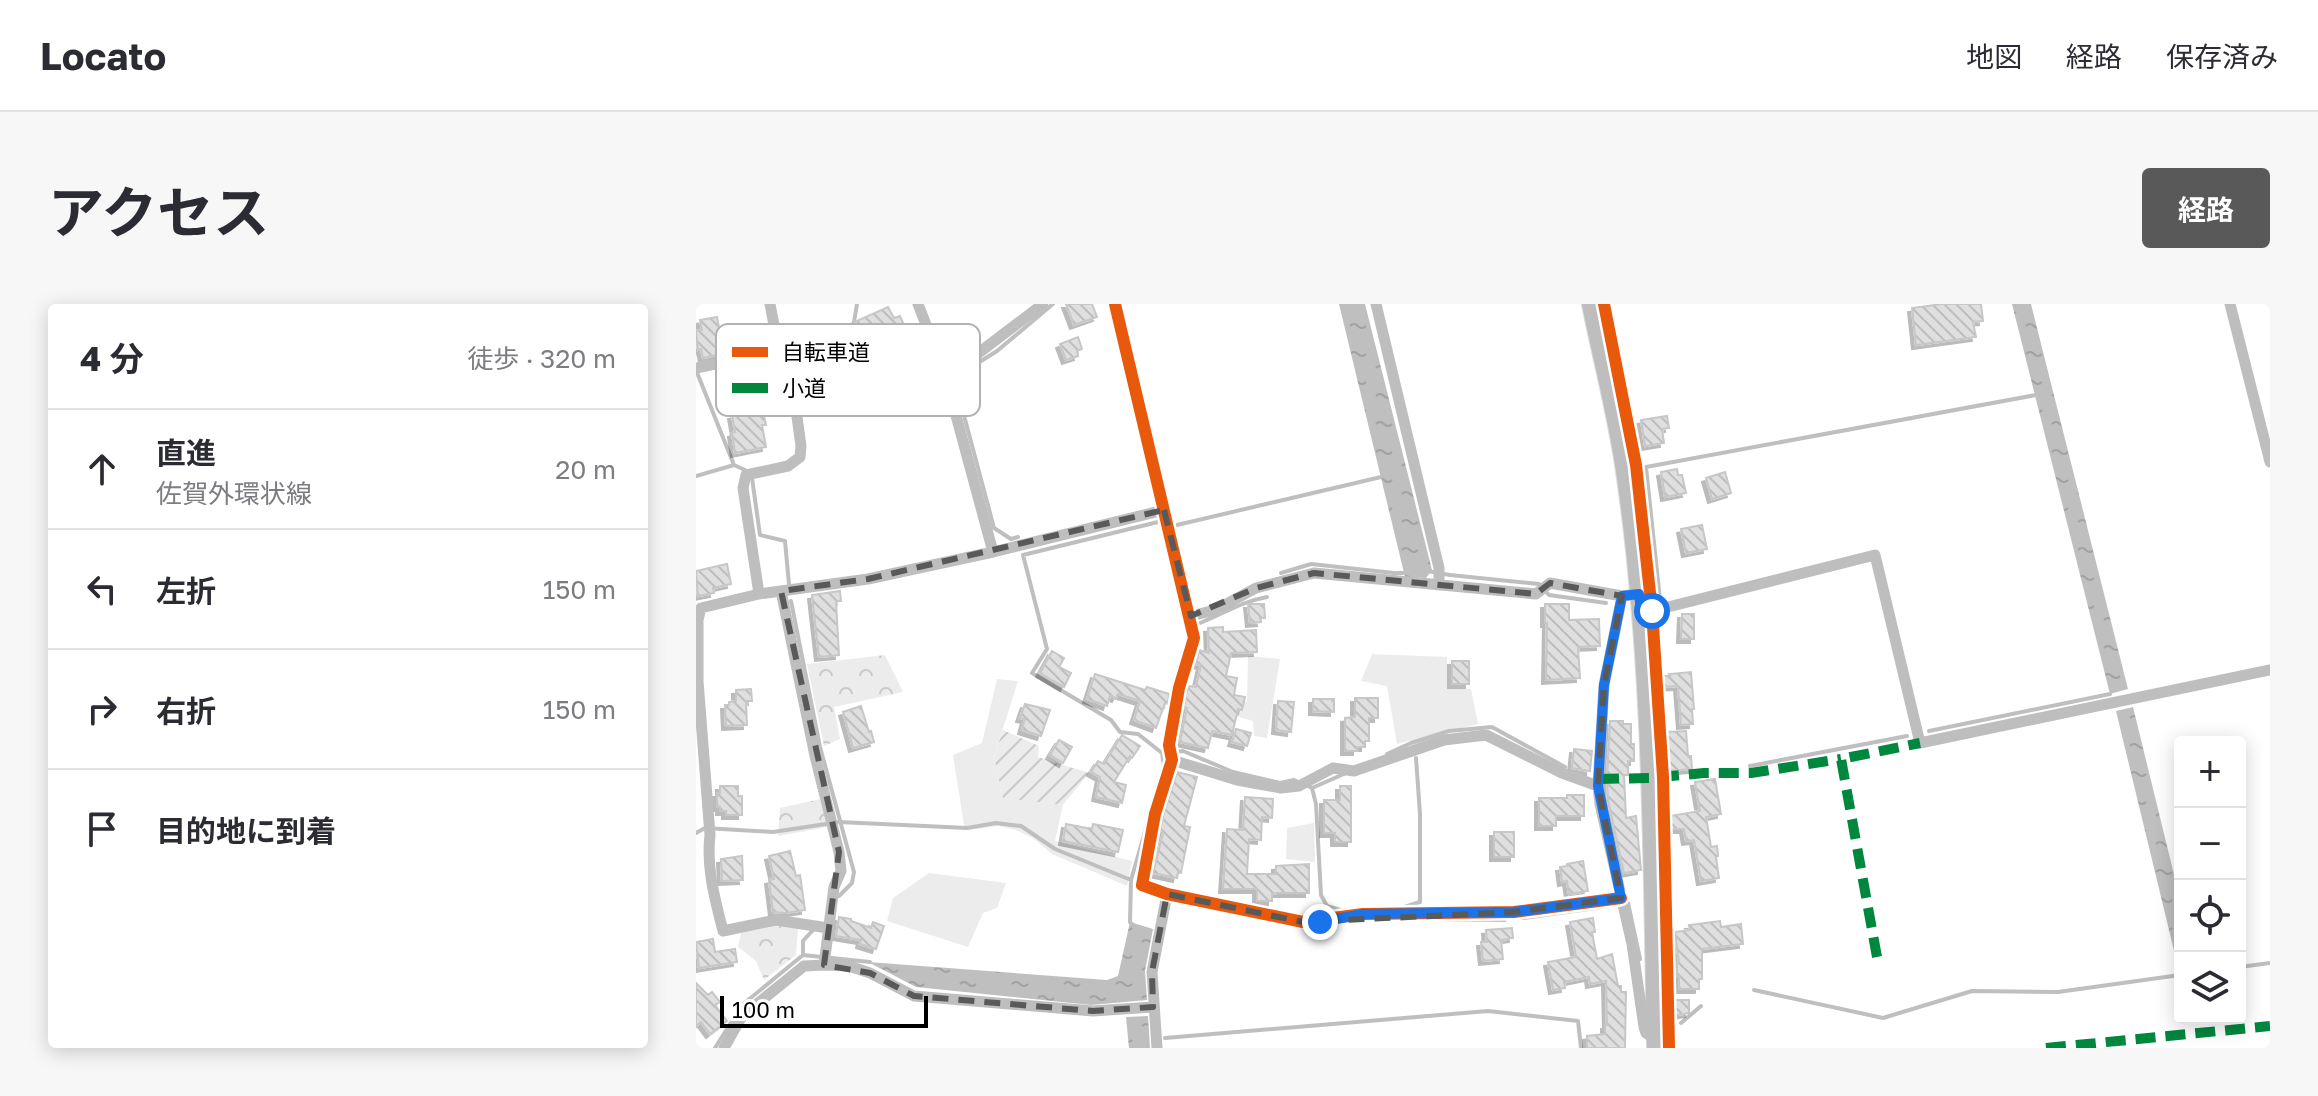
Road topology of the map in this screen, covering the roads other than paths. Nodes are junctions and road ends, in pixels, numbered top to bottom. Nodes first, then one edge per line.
1 (770, 304) edge
2 (918, 304) edge
3 (1043, 304) edge
4 (1115, 304) edge
5 (1376, 304) edge
6 (1591, 304) edge
7 (2230, 304) edge
8 (773, 324) edge
9 (926, 324) edge
10 (980, 352) edge
11 (797, 416) edge
12 (956, 416) edge
13 (2270, 462) edge
14 (1164, 510) junction
15 (993, 552) junction
16 (1439, 585) junction
17 (781, 591) junction
18 (759, 594) junction
19 (1634, 600) junction
20 (1191, 616) junction
21 (2270, 670) edge
22 (1172, 760) junction
23 (1598, 786) junction
24 (702, 854) edge
25 (1167, 894) junction
26 (1621, 898) junction
27 (819, 927) junction
28 (824, 965) junction
29 (1141, 1008) junction
30 (1656, 1043) edge
31 (724, 1048) edge
32 (1157, 1048) edge

1 - 8 street
2 - 9 street
3 - 10 street
4 - 14 street
5 - 16 street
6 - 19 main road
7 - 13 street
11 - 18 street
12 - 15 street
14 - 15 street
14 - 20 street
15 - 17 street
16 - 19 street
16 - 20 street
17 - 18 street
17 - 27 street
18 - 24 street
19 - 21 street
19 - 23 street
19 - 30 main road
20 - 22 street
22 - 23 street
22 - 25 street
23 - 26 street
24 - 27 street
25 - 26 street
25 - 29 street
26 - 30 street
27 - 28 street
28 - 29 street
28 - 31 street
29 - 32 street

